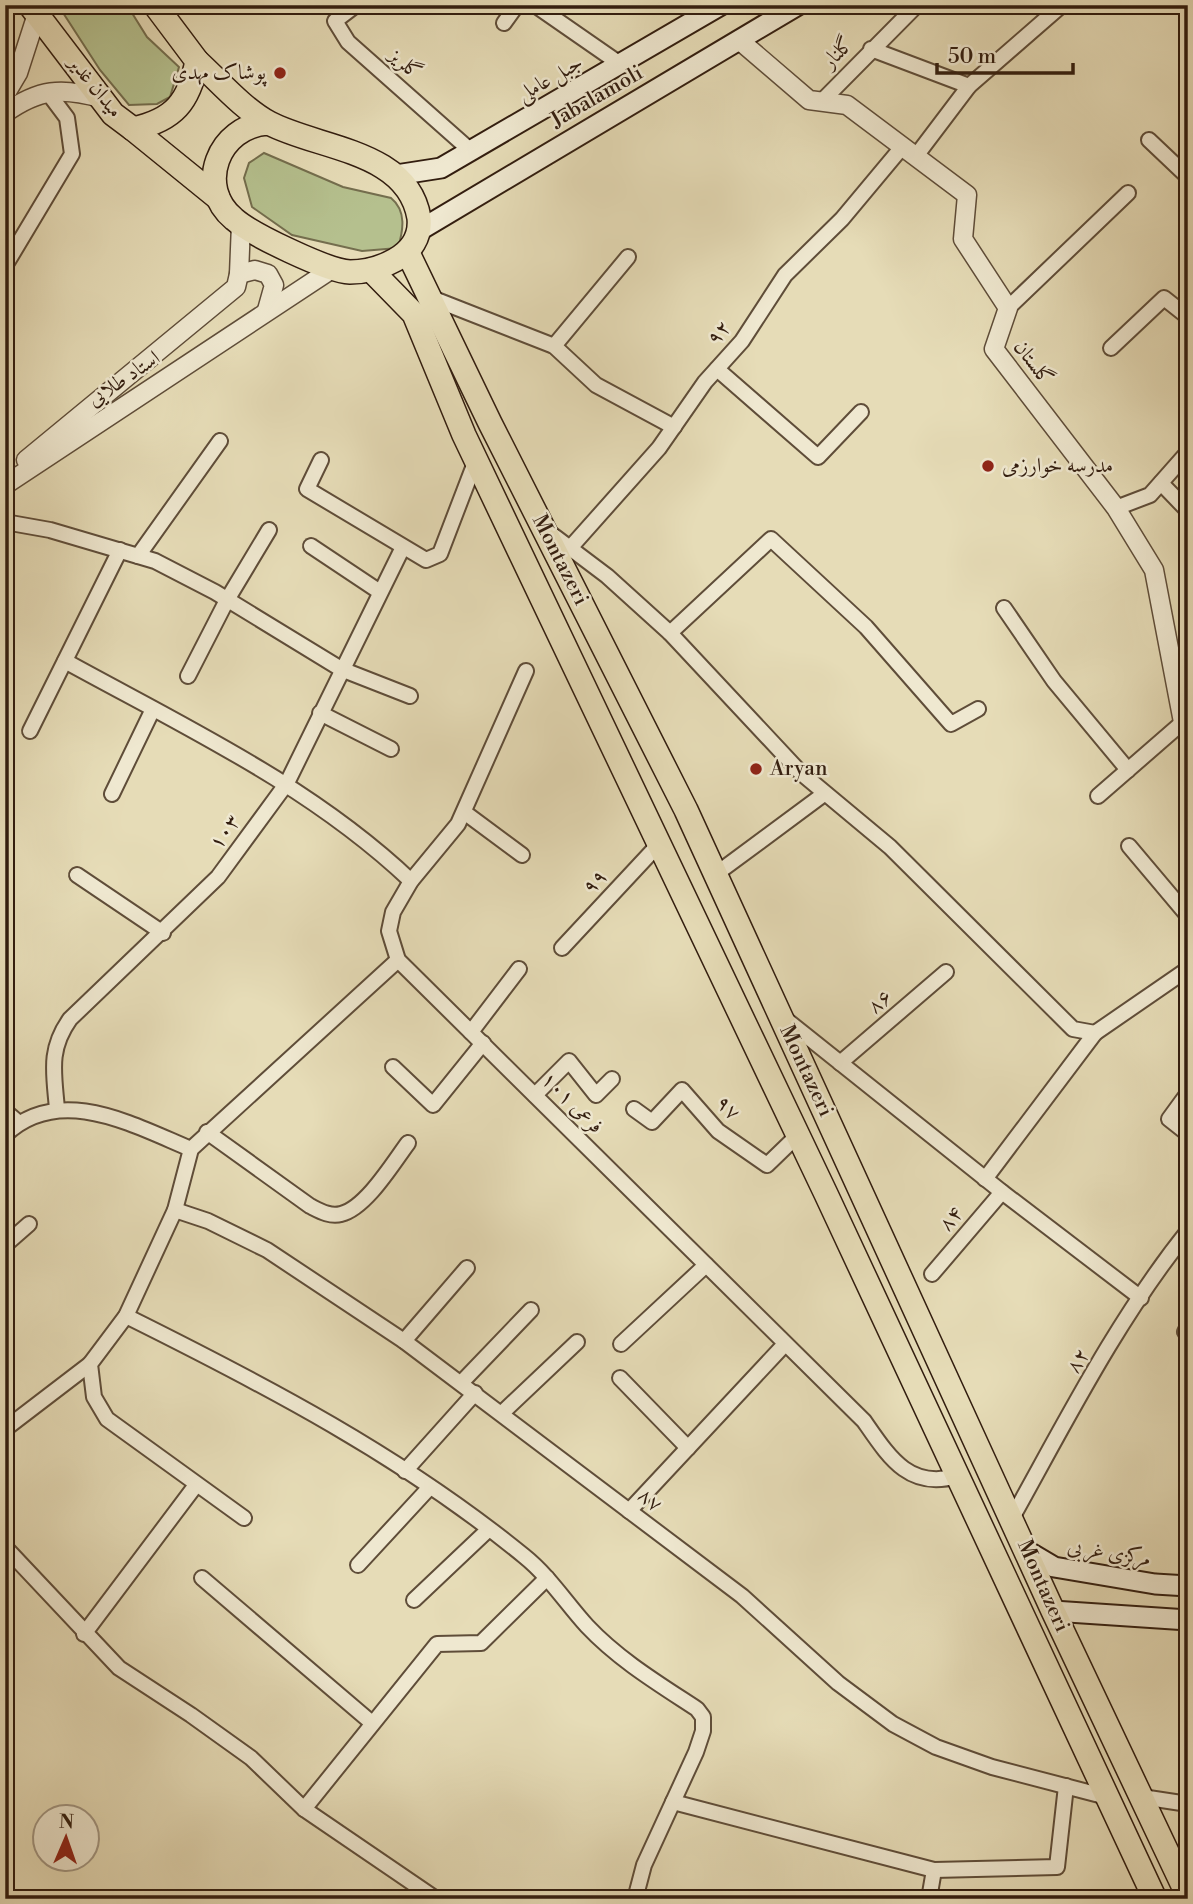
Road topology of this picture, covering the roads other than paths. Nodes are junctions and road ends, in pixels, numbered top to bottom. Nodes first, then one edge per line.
1 (155, 5) edge
2 (356, 5) edge
3 (517, 5) edge
4 (535, 5) edge
5 (721, 5) edge
6 (798, 5) edge
7 (916, 5) edge
8 (1062, 5) edge
9 (34, 10) edge
10 (504, 23) dead end
11 (739, 40) junction
12 (871, 49) junction
13 (197, 61) junction
14 (621, 64) junction
15 (970, 86) junction
16 (49, 94) junction
17 (5, 95) edge
18 (101, 98) junction
19 (821, 102) junction
20 (5, 113) edge
21 (268, 123) junction
22 (133, 129) junction
23 (1149, 140) dead end
24 (471, 151) junction
25 (910, 151) junction
26 (396, 175) junction
27 (1188, 177) edge
28 (1128, 193) dead end
29 (218, 198) junction
30 (241, 224) junction
31 (420, 230) junction
32 (408, 253) junction
33 (628, 257) dead end
34 (5, 266) edge
35 (335, 267) junction
36 (370, 270) junction
37 (239, 274) junction
38 (429, 297) junction
39 (1007, 308) junction
40 (267, 310) junction
41 (1188, 317) edge
42 (554, 346) junction
43 (1111, 348) dead end
44 (717, 369) junction
45 (861, 412) dead end
46 (674, 427) junction
47 (220, 441) dead end
48 (1188, 453) edge
49 (321, 460) dead end
50 (476, 460) junction
51 (5, 477) edge
52 (1161, 482) junction
53 (5, 485) edge
54 (1116, 508) junction
55 (1188, 511) edge
56 (5, 522) edge
57 (543, 528) junction
58 (269, 530) dead end
59 (311, 546) dead end
60 (402, 547) junction
61 (570, 548) junction
62 (120, 550) junction
63 (138, 556) junction
64 (380, 592) junction
65 (227, 600) junction
66 (1004, 608) dead end
67 (670, 633) junction
68 (65, 661) junction
69 (341, 669) junction
70 (526, 671) dead end
71 (188, 676) dead end
72 (410, 696) dead end
73 (153, 709) junction
74 (978, 709) dead end
75 (320, 713) junction
76 (1185, 725) edge
77 (30, 731) dead end
78 (391, 749) dead end
79 (1128, 771) junction
80 (287, 783) junction
81 (112, 794) dead end
82 (824, 794) junction
83 (1098, 796) dead end
84 (464, 813) junction
85 (659, 844) junction
86 (1129, 846) dead end
87 (522, 855) dead end
88 (716, 874) junction
89 (77, 875) dead end
90 (411, 881) junction
91 (1188, 916) edge
92 (163, 933) junction
93 (562, 948) dead end
94 (398, 960) junction
95 (519, 969) dead end
96 (1188, 969) edge
97 (946, 972) dead end
98 (780, 1015) junction
99 (471, 1032) junction
100 (1095, 1033) junction
101 (482, 1043) junction
102 (840, 1063) junction
103 (393, 1067) dead end
104 (612, 1079) dead end
105 (1188, 1093) edge
106 (535, 1095) junction
107 (57, 1109) junction
108 (634, 1109) dead end
109 (5, 1111) edge
110 (19, 1123) junction
111 (207, 1132) junction
112 (1188, 1134) edge
113 (5, 1135) edge
114 (798, 1135) junction
115 (408, 1143) dead end
116 (191, 1149) junction
117 (985, 1179) junction
118 (1002, 1192) junction
119 (174, 1210) junction
120 (29, 1224) dead end
121 (1188, 1231) edge
122 (5, 1245) edge
123 (706, 1265) junction
124 (467, 1268) dead end
125 (932, 1273) dead end
126 (1141, 1298) junction
127 (531, 1310) dead end
128 (126, 1316) junction
129 (404, 1341) junction
130 (577, 1342) dead end
131 (785, 1343) junction
132 (621, 1344) dead end
133 (90, 1364) junction
134 (620, 1378) dead end
135 (461, 1383) junction
136 (475, 1393) junction
137 (502, 1413) junction
138 (5, 1429) edge
139 (688, 1448) junction
140 (405, 1471) junction
141 (957, 1476) junction
142 (196, 1485) junction
143 (430, 1487) junction
144 (629, 1511) junction
145 (244, 1518) dead end
146 (1012, 1518) junction
147 (488, 1530) junction
148 (5, 1547) edge
149 (1027, 1551) junction
150 (358, 1565) dead end
151 (547, 1577) junction
152 (202, 1578) dead end
153 (1188, 1586) edge
154 (414, 1600) dead end
155 (1053, 1611) junction
156 (1188, 1620) edge
157 (84, 1634) junction
158 (372, 1723) junction
159 (1066, 1786) junction
160 (1107, 1797) junction
161 (1142, 1797) junction
162 (673, 1802) junction
163 (1188, 1804) edge
164 (304, 1809) junction
165 (934, 1870) junction
166 (1188, 1896) edge
167 (436, 1899) edge
168 (635, 1899) edge
169 (929, 1899) edge
170 (1155, 1899) edge

1 - 13 main road
2 - 24 street, گلریز
3 - 10 street
4 - 14 street
5 - 14 main road, جبل عاملی
6 - 11 main road, Jabalamoli
7 - 12 street, گلنار
8 - 15 street, ۹۲
9 - 17 street
9 - 18 main road, میدان غدیر
11 - 19 street
11 - 31 main road, Jabalamoli
12 - 15 street
12 - 19 street, گلنار
13 - 21 main road
13 - 22 main road, میدان غدیر
14 - 24 main road, جبل عاملی
15 - 25 street, ۹۲
16 - 18 street
16 - 20 street
16 - 34 street
18 - 22 main road, میدان غدیر
19 - 25 street
21 - 26 main road
21 - 29 main road
22 - 29 main road
23 - 27 street
24 - 26 main road, جبل عاملی
25 - 39 street
25 - 44 street, ۹۲
26 - 31 main road
28 - 39 street
29 - 30 main road
30 - 35 main road
30 - 37 street
31 - 32 main road
32 - 36 main road
32 - 38 main road, Montazeri
33 - 42 street
35 - 36 main road
35 - 40 street, استاد طلایی
36 - 50 main road, Montazeri
37 - 40 street
37 - 51 street, استاد طلایی
38 - 42 street
38 - 57 main road, Montazeri
39 - 54 street, گلستان
40 - 53 street, استاد طلایی
41 - 43 street
42 - 46 street
44 - 45 street
44 - 46 street, ۹۲
46 - 61 street, ۹۲
47 - 63 street
48 - 52 street
49 - 60 street
50 - 60 street
50 - 85 main road, Montazeri
52 - 54 street
52 - 55 street
54 - 76 street, گلستان
56 - 62 street
57 - 61 street
57 - 88 main road, Montazeri
58 - 65 street
59 - 64 street
60 - 64 street, ۱۰۳
61 - 67 street
62 - 63 street
62 - 68 street
63 - 65 street
64 - 69 street, ۱۰۳
65 - 69 street
65 - 71 street
66 - 79 street
67 - 74 street
67 - 82 street
68 - 73 street
68 - 77 street
69 - 72 street
69 - 75 street, ۱۰۳
70 - 84 street
73 - 80 street
73 - 81 street
75 - 78 street
75 - 80 street, ۱۰۳
76 - 79 street
79 - 83 street
80 - 90 street
80 - 92 street, ۱۰۳
82 - 88 street
82 - 100 street
84 - 87 street
84 - 90 street
85 - 93 street, ۹۹
85 - 114 main road, Montazeri
86 - 91 street
88 - 98 main road, Montazeri
89 - 92 street
90 - 94 street
92 - 107 street, ۱۰۳
94 - 99 street, فرعی ۱۰۱
94 - 111 street
95 - 99 street
96 - 100 street
97 - 102 street, ۸۶
98 - 102 street
98 - 146 main road, Montazeri
99 - 101 street, فرعی ۱۰۱
100 - 117 street
101 - 103 street
101 - 106 street, فرعی ۱۰۱
102 - 117 street
104 - 106 street
105 - 112 street
106 - 123 street, فرعی ۱۰۱
107 - 110 street
107 - 116 street
108 - 114 street, ۹۷
109 - 110 street
110 - 113 street
111 - 115 street
111 - 116 street
114 - 141 main road, Montazeri
116 - 119 street
117 - 118 street
118 - 125 street, ۸۴
118 - 126 street
119 - 128 street
119 - 129 street, ۸۷
120 - 122 street
121 - 126 street, ۸۲
123 - 131 street, فرعی ۱۰۱
123 - 132 street
124 - 129 street
126 - 146 street, ۸۲
127 - 135 street
128 - 133 street
128 - 140 street
129 - 135 street, ۸۷
130 - 137 street
131 - 139 street
131 - 141 street, فرعی ۱۰۱
133 - 138 street
133 - 142 street
134 - 139 street
135 - 136 street, ۸۷
136 - 137 street, ۸۷
136 - 140 street
137 - 144 street, ۸۷
139 - 144 street
140 - 143 street
141 - 160 main road, Montazeri
142 - 145 street
142 - 157 street
143 - 147 street
143 - 150 street
144 - 159 street, ۸۷
146 - 149 main road, Montazeri
147 - 151 street
147 - 154 street
148 - 157 street
149 - 153 main road, مرکزی غربی
149 - 155 main road, Montazeri
151 - 158 street
151 - 162 street
152 - 158 street
155 - 156 main road
155 - 161 main road, Montazeri
157 - 164 street
158 - 164 street
159 - 160 street, ۸۷
159 - 165 street
160 - 170 main road, Montazeri
161 - 163 street
161 - 166 main road, Montazeri
162 - 165 street
162 - 168 street
164 - 167 street
165 - 169 street

